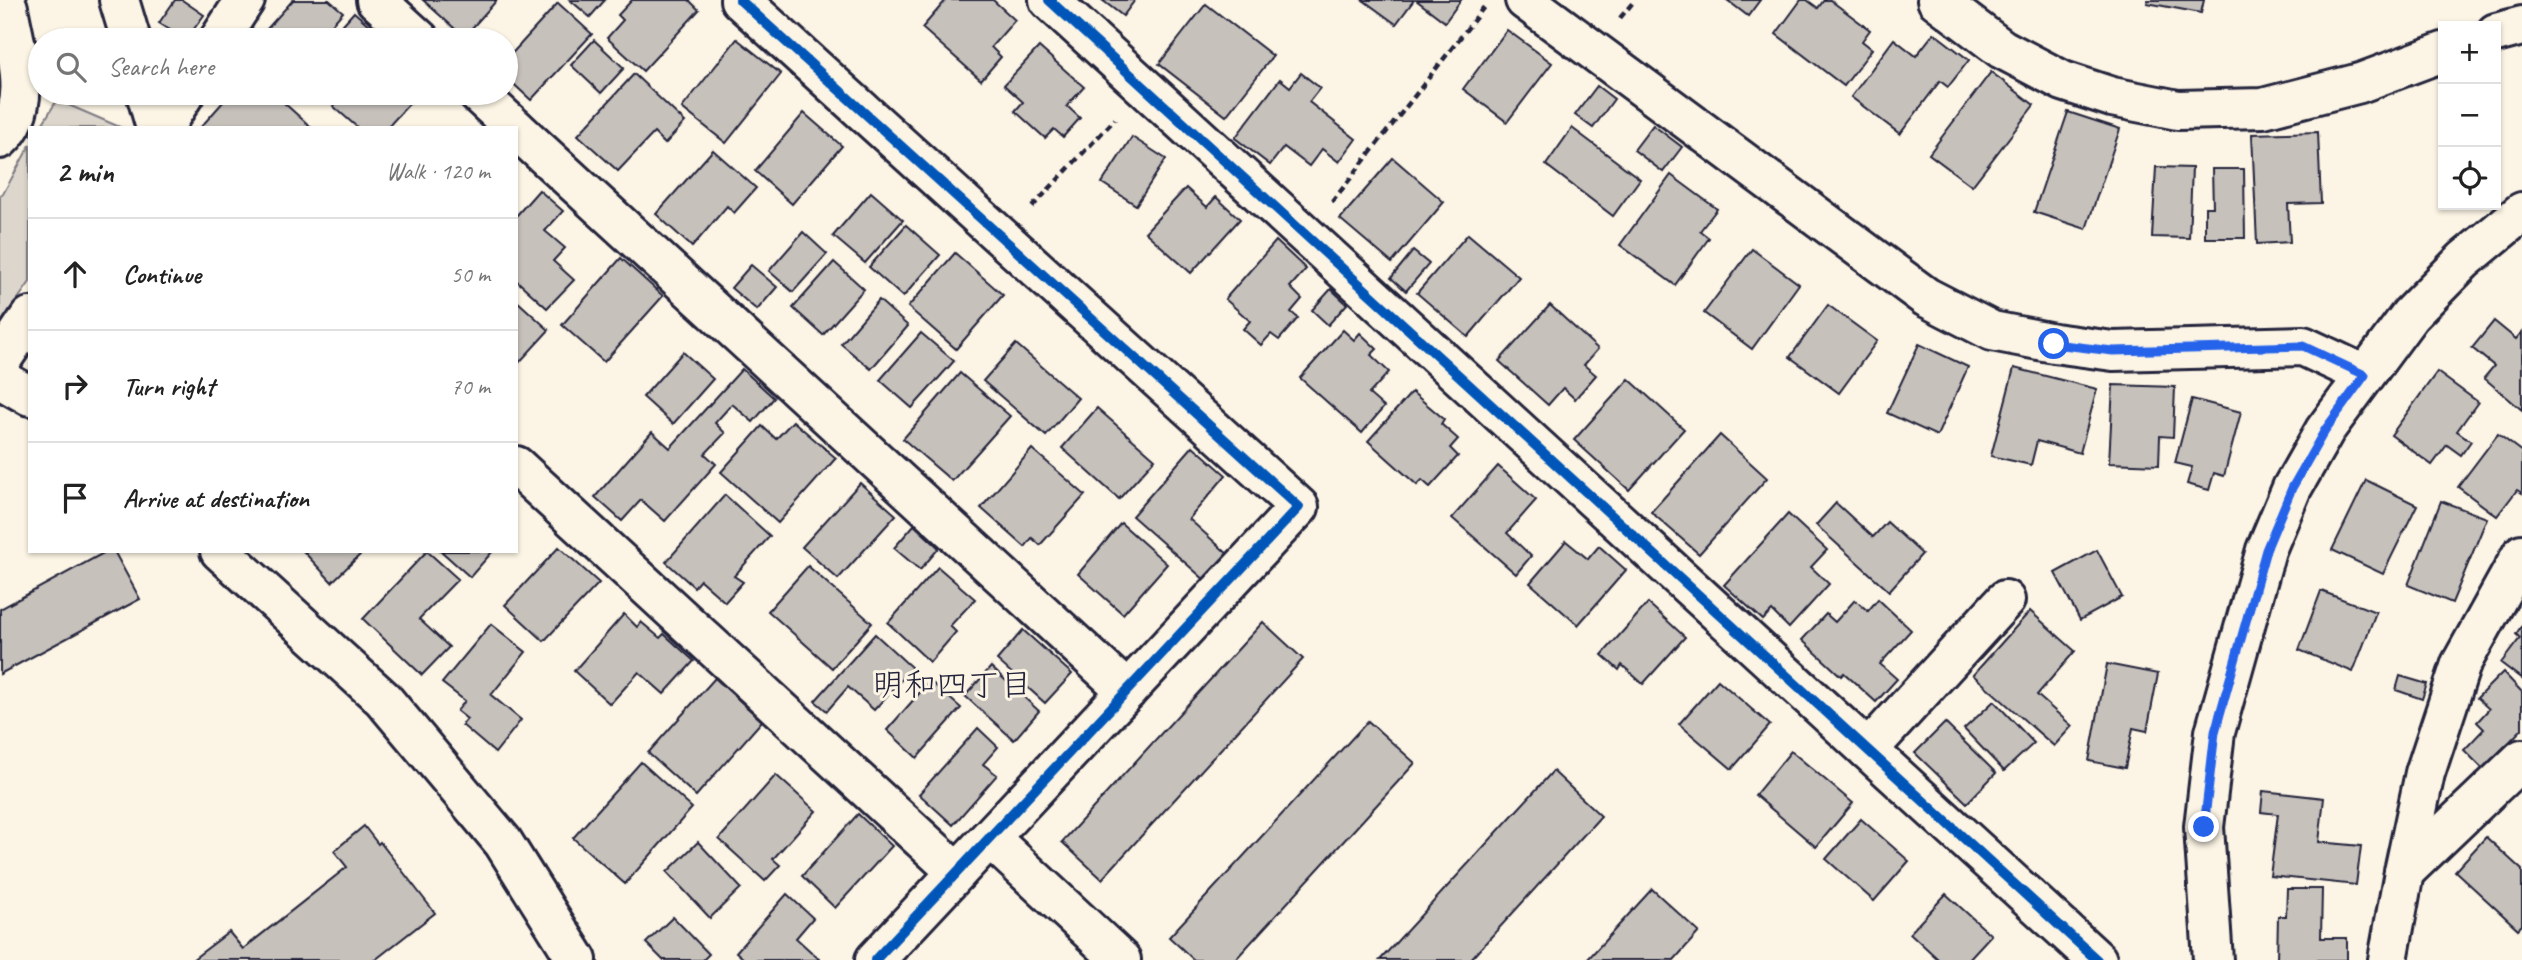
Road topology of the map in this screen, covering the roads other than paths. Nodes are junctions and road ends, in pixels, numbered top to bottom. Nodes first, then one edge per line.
1 (5, 0) edge
2 (119, 0) edge
3 (245, 0) edge
4 (376, 0) edge
5 (740, 0) edge
6 (1049, 0) edge
7 (1525, 0) edge
8 (1937, 0) edge
9 (2522, 26) edge
10 (127, 28) edge
11 (227, 28) edge
12 (407, 28) edge
13 (2501, 32) edge
14 (2438, 54) edge
15 (149, 105) edge
16 (177, 105) edge
17 (490, 105) edge
18 (155, 126) edge
19 (164, 126) edge
20 (514, 126) edge
21 (518, 130) edge
22 (0, 139) edge
23 (2522, 212) edge
24 (28, 320) edge
25 (0, 362) edge
26 (2365, 375) junction
27 (0, 379) edge
28 (28, 395) edge
29 (518, 468) edge
30 (222, 553) edge
31 (2522, 554) edge
32 (2005, 600) dead end
33 (1127, 691) junction
34 (1868, 750) junction
35 (2522, 759) edge
36 (990, 838) junction
37 (957, 872) junction
38 (2404, 872) junction
39 (577, 960) edge
40 (875, 960) edge
41 (1121, 960) edge
42 (2097, 960) edge
43 (2213, 960) edge
44 (2388, 960) edge

1 - 22 street
2 - 10 street
3 - 11 street
4 - 12 street
5 - 33 street
6 - 34 street
7 - 26 street
8 - 14 street
9 - 13 street
15 - 18 street
16 - 19 street
17 - 20 street
21 - 33 street
23 - 26 street
24 - 25 street
26 - 43 street
27 - 28 street
29 - 37 street
30 - 39 street
31 - 38 street
32 - 34 street
33 - 36 street
34 - 42 street
35 - 38 street
36 - 37 street
36 - 41 street
37 - 40 street
38 - 44 street

